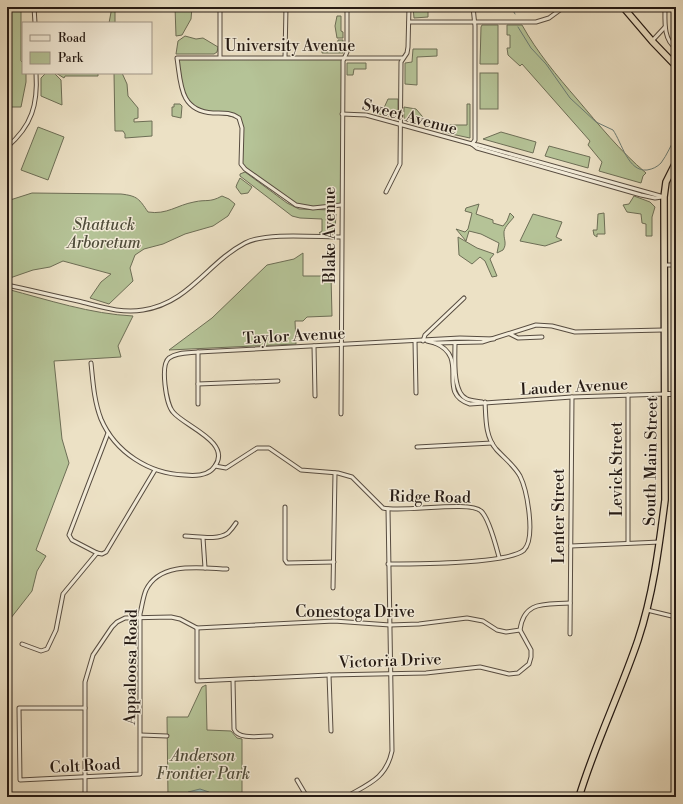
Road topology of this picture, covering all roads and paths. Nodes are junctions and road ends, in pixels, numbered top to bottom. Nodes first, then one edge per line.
1 (34, 7) edge
2 (220, 7) edge
3 (286, 7) edge
4 (347, 7) edge
5 (409, 7) edge
6 (473, 7) edge
7 (564, 7) edge
8 (623, 7) edge
9 (665, 7) edge
10 (35, 22) edge
11 (409, 22) junction
12 (474, 22) junction
13 (665, 27) junction
14 (652, 41) junction
15 (676, 48) edge
16 (220, 57) junction
17 (285, 57) junction
18 (346, 57) junction
19 (403, 58) junction
20 (676, 66) edge
21 (36, 74) edge
22 (342, 114) junction
23 (400, 125) junction
24 (472, 144) junction
25 (7, 147) edge
26 (537, 161) junction
27 (676, 162) edge
28 (536, 165) junction
29 (592, 176) junction
30 (591, 181) junction
31 (386, 192) dead end
32 (664, 197) junction
33 (341, 205) junction
34 (341, 237) junction
35 (663, 265) junction
36 (676, 265) edge
37 (7, 285) edge
38 (464, 298) dead end
39 (663, 330) junction
40 (510, 334) junction
41 (542, 338) dead end
42 (446, 339) junction
43 (494, 339) junction
44 (423, 340) junction
45 (415, 341) junction
46 (434, 343) junction
47 (455, 343) junction
48 (341, 345) junction
49 (314, 346) junction
50 (198, 352) junction
51 (91, 363) dead end
52 (278, 381) dead end
53 (198, 384) junction
54 (416, 393) dead end
55 (664, 394) junction
56 (676, 394) edge
57 (628, 395) junction
58 (315, 396) dead end
59 (572, 397) junction
60 (486, 402) junction
61 (198, 404) dead end
62 (341, 414) dead end
63 (108, 433) junction
64 (492, 443) junction
65 (417, 447) dead end
66 (215, 466) junction
67 (156, 470) junction
68 (335, 473) junction
69 (284, 507) dead end
70 (388, 509) junction
71 (236, 522) dead end
72 (185, 536) dead end
73 (203, 538) junction
74 (660, 542) junction
75 (628, 543) junction
76 (571, 546) junction
77 (97, 553) junction
78 (499, 556) junction
79 (334, 562) junction
80 (388, 564) junction
81 (205, 568) junction
82 (227, 569) dead end
83 (333, 588) dead end
84 (570, 603) junction
85 (646, 610) junction
86 (140, 617) junction
87 (676, 618) edge
88 (390, 625) junction
89 (197, 628) junction
90 (520, 630) junction
91 (570, 634) dead end
92 (22, 644) dead end
93 (391, 674) junction
94 (329, 675) junction
95 (233, 680) junction
96 (84, 708) junction
97 (331, 731) dead end
98 (140, 735) junction
99 (168, 736) dead end
100 (271, 736) dead end
101 (140, 762) joint
102 (85, 777) junction
103 (297, 780) dead end
104 (85, 797) edge
105 (306, 797) edge
106 (346, 797) edge
107 (579, 797) edge

1 - 10 street
2 - 16 street
3 - 17 street
4 - 18 street, Blake Avenue
5 - 11 street
6 - 12 street
7 - 12 street
8 - 14 highway
9 - 13 street
11 - 12 street
11 - 19 street
12 - 24 street
13 - 14 street
13 - 15 street
14 - 20 highway
16 - 17 street, University Avenue
16 - 33 street, University Avenue
17 - 18 street, University Avenue
18 - 19 street, University Avenue
18 - 22 street, Blake Avenue
19 - 23 street
21 - 25 street
22 - 23 street, Sweet Avenue
22 - 33 street, Blake Avenue
23 - 24 street, Sweet Avenue
23 - 31 street
24 - 26 street, Sweet Avenue
24 - 28 street, Sweet Avenue
26 - 28 street
26 - 29 street, Sweet Avenue
27 - 32 highway, South Main Street
28 - 30 street, Sweet Avenue
29 - 30 street
29 - 32 street
30 - 32 street, Sweet Avenue
32 - 35 highway, South Main Street
33 - 34 street, Blake Avenue
34 - 37 street
34 - 48 street, Blake Avenue
35 - 36 street
35 - 39 highway, South Main Street
38 - 44 street
39 - 40 street, Taylor Avenue
39 - 55 highway, South Main Street
40 - 41 street
40 - 43 street, Taylor Avenue
42 - 43 street, Taylor Avenue
42 - 44 street, Taylor Avenue
42 - 47 street, Taylor Avenue
43 - 47 street, Taylor Avenue
44 - 45 street, Taylor Avenue
44 - 46 street, Taylor Avenue
45 - 48 street, Taylor Avenue
45 - 54 street
46 - 47 street, Taylor Avenue
46 - 60 street, Lauder Avenue
47 - 60 street, Lauder Avenue
48 - 49 street, Taylor Avenue
48 - 62 street, Blake Avenue
49 - 50 street, Taylor Avenue
49 - 58 street
50 - 53 street
50 - 66 street, Taylor Avenue
51 - 63 street
52 - 53 street
53 - 61 street
55 - 56 street
55 - 57 street, Lauder Avenue
55 - 74 highway, South Main Street
57 - 59 street, Lauder Avenue
57 - 75 street, Levick Street
59 - 60 street, Lauder Avenue
59 - 76 street, Lenter Street
60 - 64 street
63 - 67 street
63 - 77 street
64 - 65 street
64 - 78 street
66 - 67 street
66 - 68 street, Ridge Road
67 - 77 street
68 - 70 street, Ridge Road
68 - 79 street
69 - 79 street
70 - 78 street, Ridge Road
70 - 80 street
71 - 73 street
72 - 73 street
73 - 81 street
74 - 75 street
74 - 85 highway, South Main Street
75 - 76 street
76 - 84 street, Lenter Street
77 - 92 street
78 - 80 street
79 - 83 street
80 - 88 street
81 - 82 street, Appaloosa Road
81 - 86 street, Appaloosa Road
84 - 90 street
84 - 91 street, Lenter Street
85 - 87 street
85 - 107 highway, South Main Street
86 - 89 street, Conestoga Drive
86 - 96 street, Conestoga Drive
86 - 98 street, Appaloosa Road
88 - 89 street, Conestoga Drive
88 - 90 street, Conestoga Drive
88 - 93 street
89 - 95 street, Victoria Drive
90 - 93 street, Victoria Drive
93 - 94 street, Victoria Drive
93 - 106 street
94 - 95 street, Victoria Drive
94 - 97 street
95 - 100 street
96 - 102 street, Conestoga Drive
96 - 102 street, Colt Road
98 - 99 street
98 - 101 street, Appaloosa Road
101 - 102 street, Colt Road
102 - 104 street, Conestoga Drive
103 - 105 street

